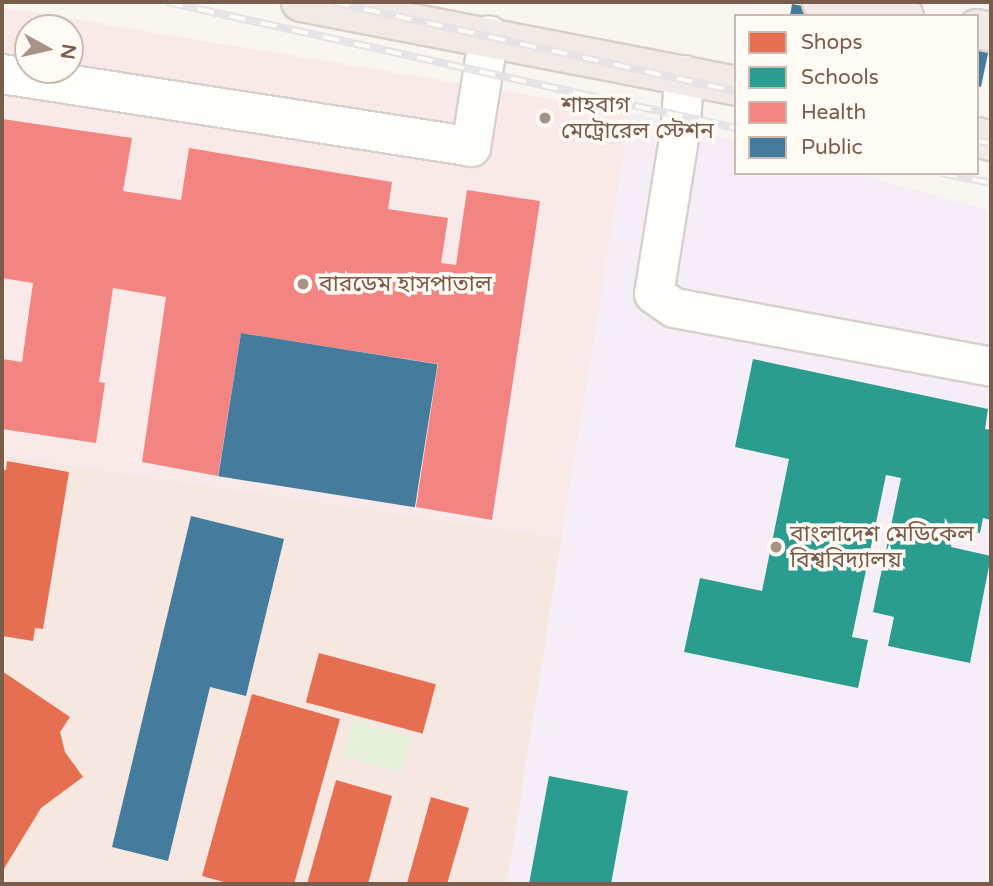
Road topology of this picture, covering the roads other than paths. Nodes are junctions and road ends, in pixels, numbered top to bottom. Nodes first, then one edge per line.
1 (301, 2) edge
2 (821, 2) edge
3 (892, 14) edge
4 (489, 35) junction
5 (2, 74) edge
6 (684, 75) junction
7 (734, 86) edge
8 (991, 367) edge

1 - 4 highway
2 - 3 highway
4 - 5 lane
4 - 6 highway
6 - 7 highway
6 - 8 lane

